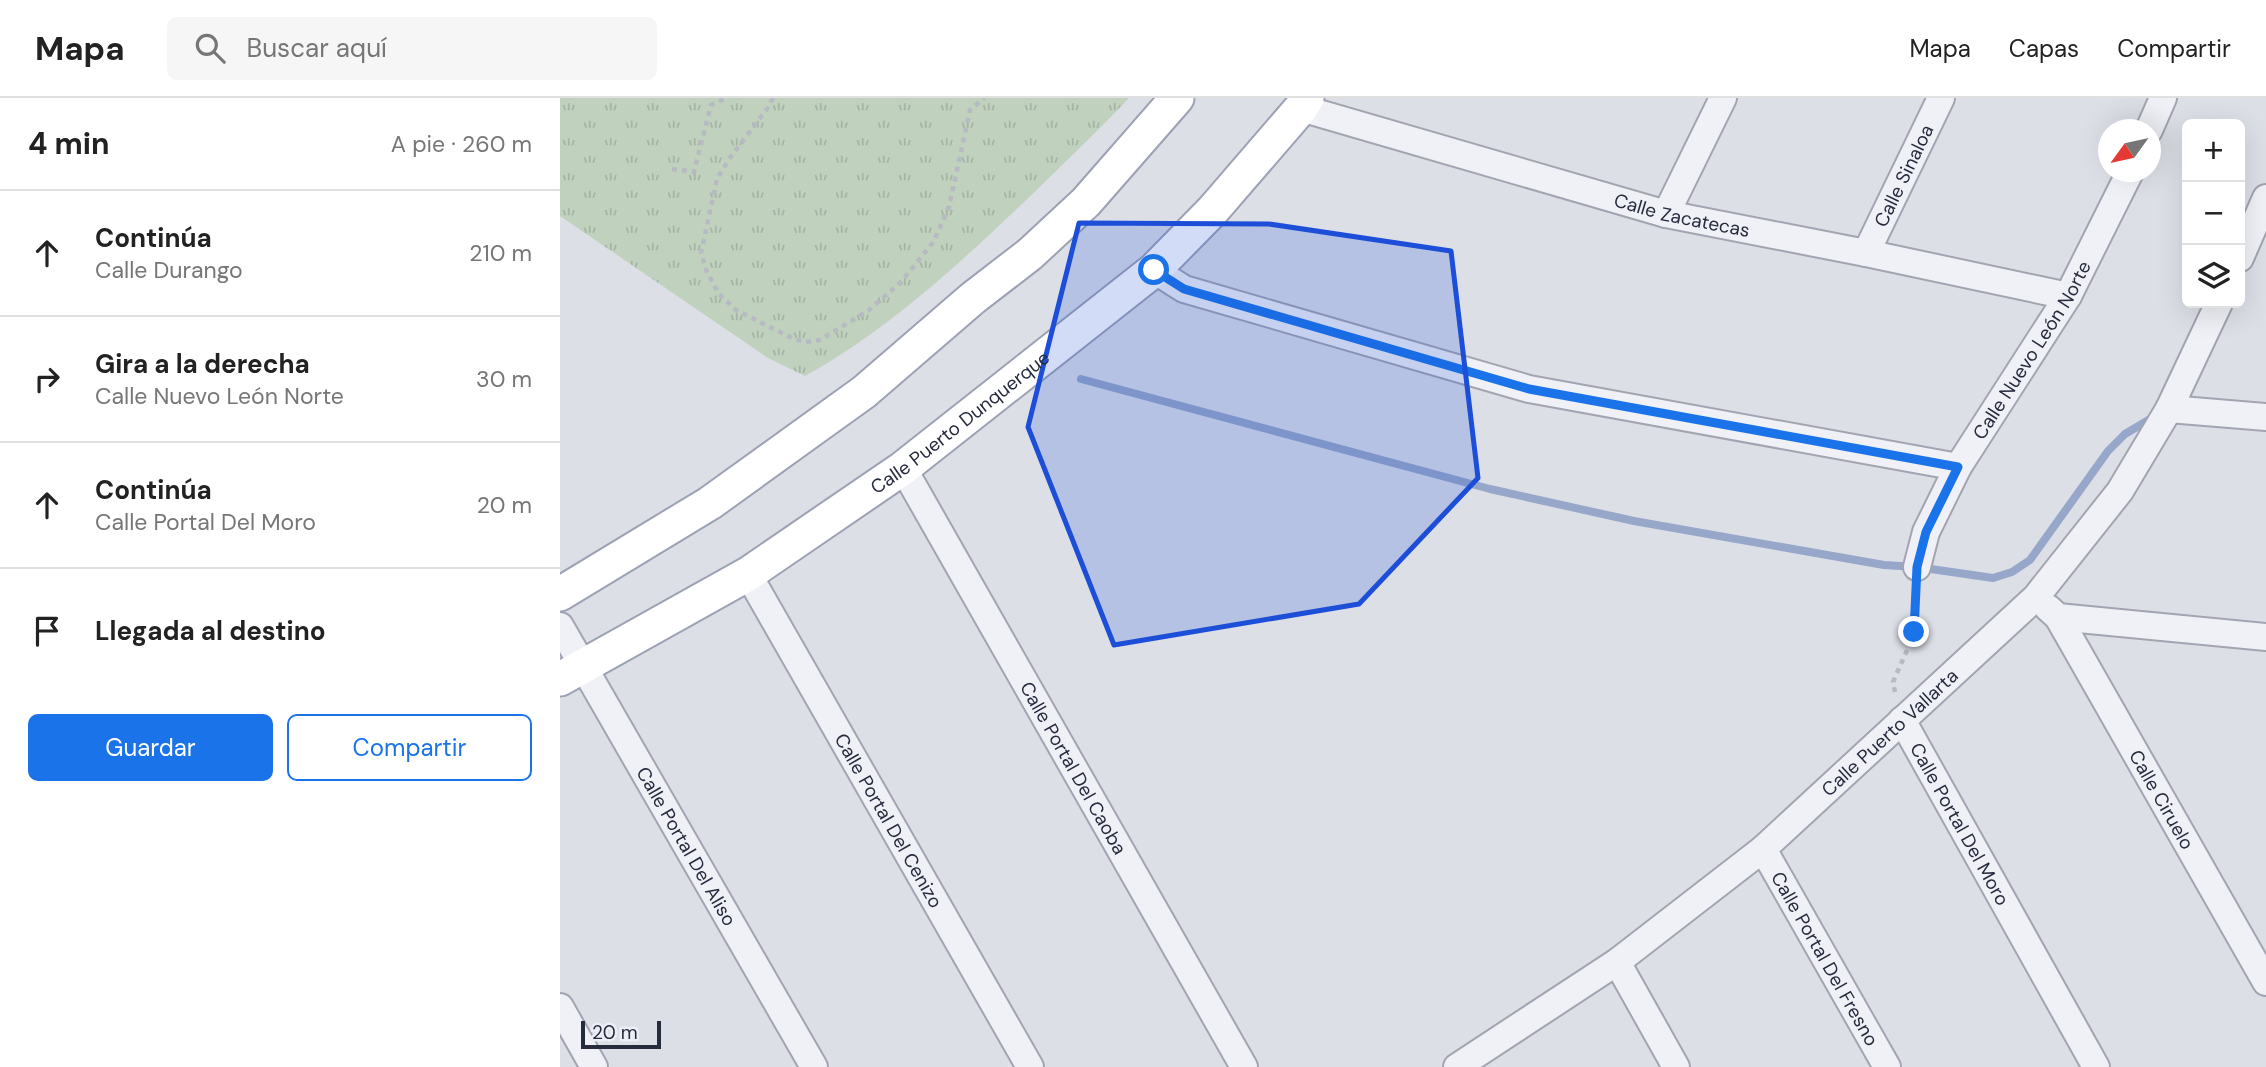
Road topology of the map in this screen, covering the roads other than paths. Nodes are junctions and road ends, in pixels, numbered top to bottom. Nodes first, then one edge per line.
1 (1177, 98) edge
2 (1723, 98) edge
3 (1941, 98) edge
4 (2163, 98) edge
5 (1304, 103) edge
6 (2154, 119) edge
7 (2125, 182) edge
8 (2266, 198) edge
9 (1666, 214) junction
10 (2245, 246) edge
11 (1866, 253) junction
12 (1154, 270) junction
13 (2068, 296) junction
14 (2217, 308) edge
15 (2169, 409) junction
16 (2266, 417) edge
17 (1958, 467) junction
18 (903, 468) junction
19 (1917, 567) road end
20 (748, 574) junction
21 (560, 594) edge
22 (2036, 597) junction
23 (2058, 617) junction
24 (560, 626) edge
25 (2266, 637) edge
26 (572, 673) edge
27 (1902, 720) junction
28 (1763, 849) junction
29 (1617, 962) junction
30 (2266, 982) edge
31 (560, 1007) edge
32 (1459, 1066) edge
33 (594, 1067) edge
34 (814, 1067) edge
35 (1030, 1067) edge
36 (1244, 1067) edge
37 (1676, 1067) edge
38 (1887, 1067) edge
39 (2096, 1067) edge

1 - 21 main road
2 - 9 street
3 - 11 street, Calle Sinaloa
4 - 6 street
5 - 9 street, Calle Zacatecas
5 - 12 main road, Calle Puerto Dunquerque
7 - 13 street, Calle Nuevo León Norte
8 - 10 street
9 - 11 street, Calle Zacatecas
11 - 13 street, Calle Zacatecas
12 - 17 street
12 - 18 main road, Calle Puerto Dunquerque
13 - 17 street, Calle Nuevo León Norte
14 - 15 street, Calle Puerto Vallarta
15 - 16 street
15 - 22 street, Calle Puerto Vallarta
17 - 19 street, Calle Nuevo León Norte
18 - 20 main road, Calle Puerto Dunquerque
18 - 36 street, Calle Portal Del Caoba
20 - 26 main road, Calle Puerto Dunquerque
20 - 35 street, Calle Portal Del Cenizo
22 - 23 street, Calle Ciruelo
22 - 27 street, Calle Puerto Vallarta
23 - 25 street
23 - 30 street, Calle Ciruelo
24 - 26 street, Calle Portal Del Aliso
26 - 34 street, Calle Portal Del Aliso
27 - 28 street, Calle Puerto Vallarta
27 - 39 street, Calle Portal Del Moro
28 - 29 street, Calle Puerto Vallarta
28 - 38 street, Calle Portal Del Fresno
29 - 32 street, Calle Puerto Vallarta
29 - 37 street
31 - 33 street

